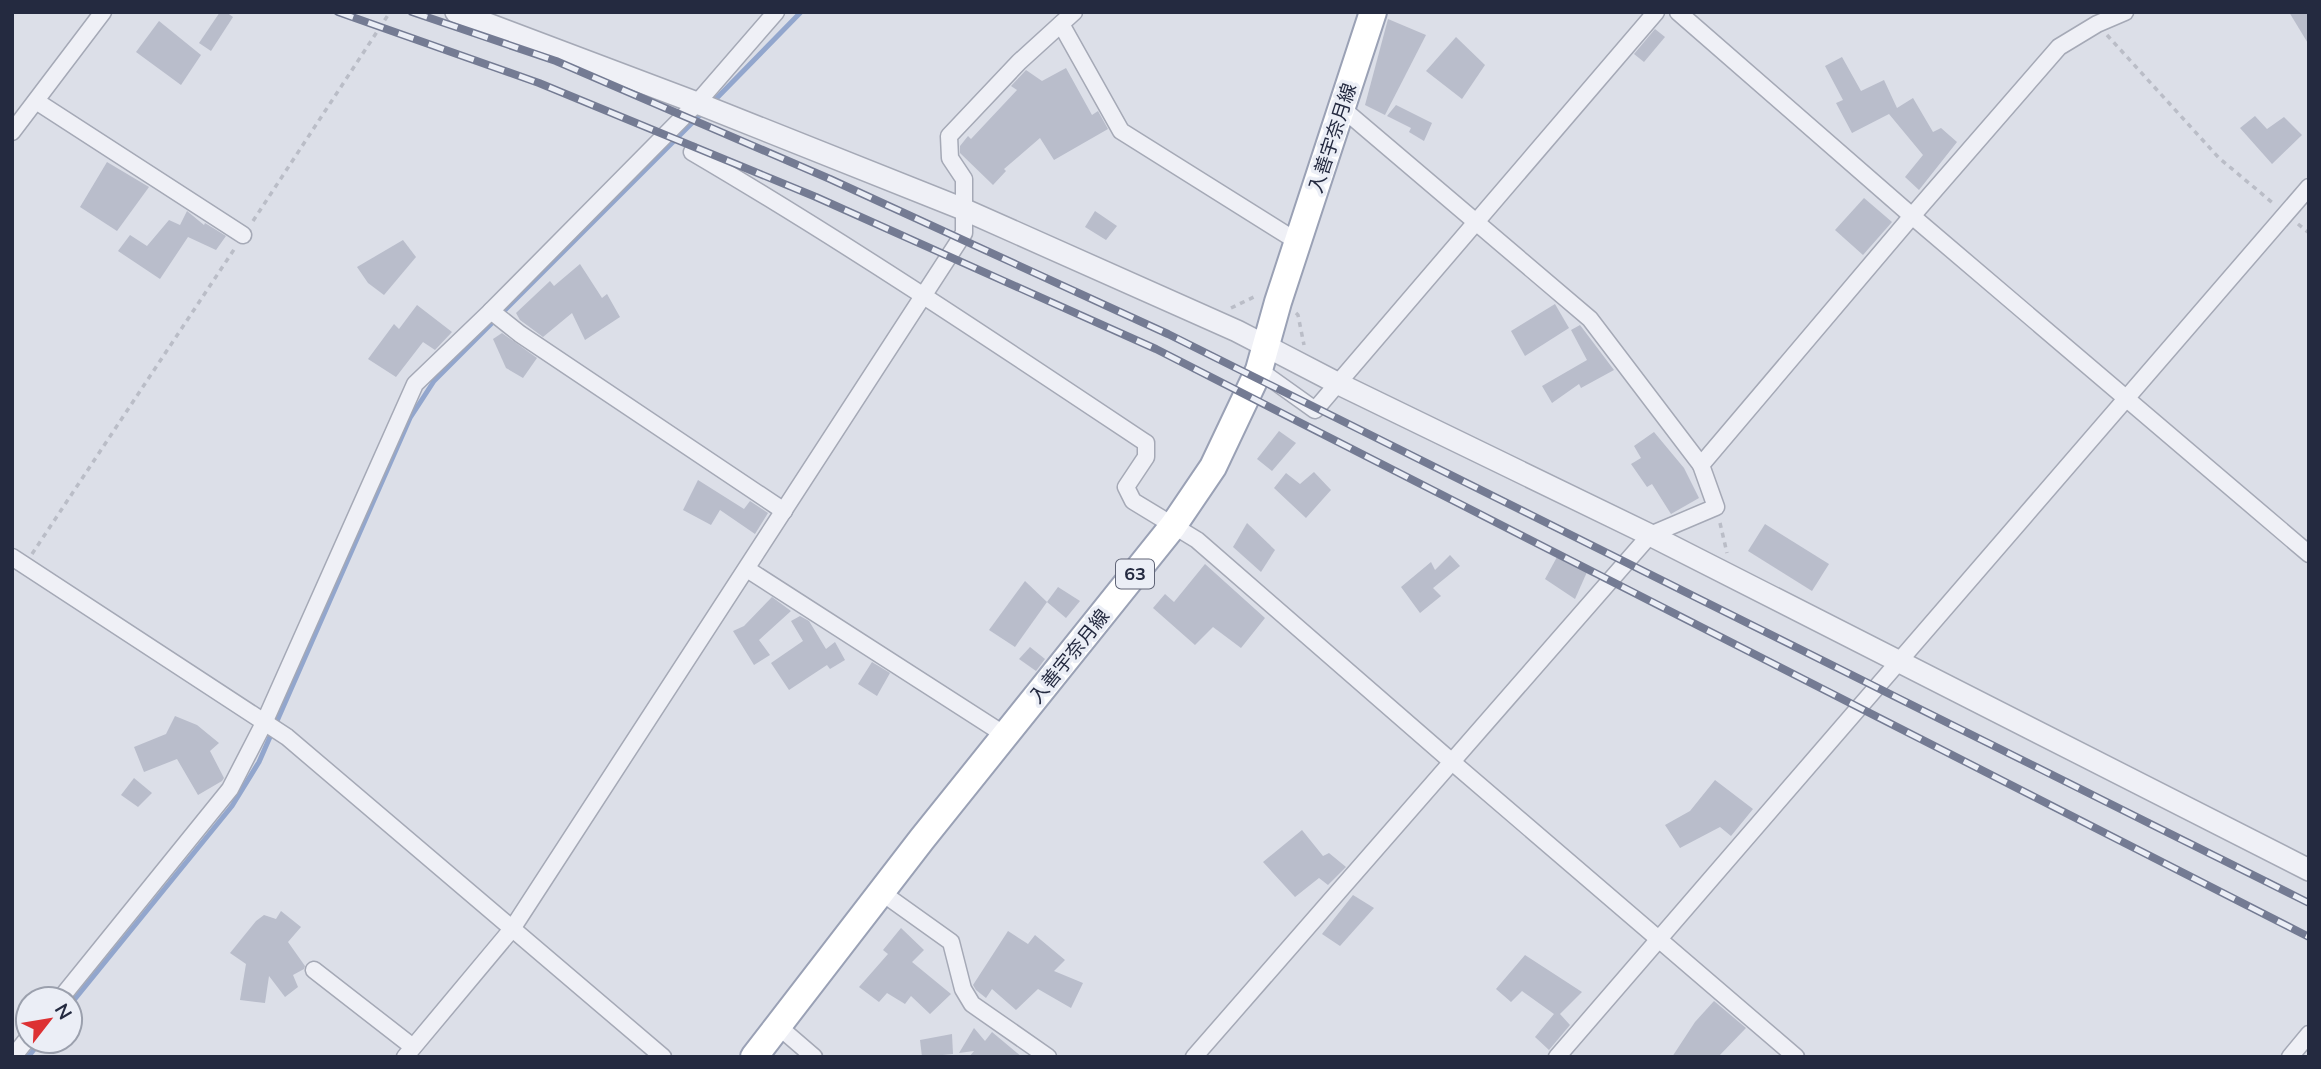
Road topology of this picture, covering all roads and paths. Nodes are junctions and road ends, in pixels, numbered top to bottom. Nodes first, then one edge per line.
1 (103, 12) edge
2 (390, 12) edge
3 (456, 12) edge
4 (776, 12) edge
5 (1074, 12) edge
6 (1373, 12) edge
7 (1656, 12) edge
8 (1678, 12) edge
9 (2125, 12) edge
10 (1061, 24) junction
11 (2097, 24) junction
12 (36, 102) junction
13 (697, 103) junction
14 (1343, 109) junction
15 (12, 132) edge
16 (692, 152) dead end
17 (2309, 187) edge
18 (964, 209) junction
19 (2286, 214) junction
20 (1912, 216) junction
21 (1475, 223) junction
22 (2309, 233) edge
23 (243, 236) junction
24 (1298, 242) junction
25 (925, 295) junction
26 (491, 311) junction
27 (1263, 357) junction
28 (1337, 383) junction
29 (2126, 397) junction
30 (1702, 466) junction
31 (784, 511) junction
32 (1173, 526) junction
33 (1650, 535) junction
34 (2309, 554) edge
35 (18, 561) edge
36 (747, 569) junction
37 (1899, 661) junction
38 (264, 723) junction
39 (1005, 735) junction
40 (1451, 761) junction
41 (2309, 870) edge
42 (881, 892) junction
43 (512, 929) junction
44 (1659, 940) junction
45 (314, 970) dead end
46 (71, 985) edge
47 (778, 1026) junction
48 (2309, 1034) edge
49 (409, 1052) edge
50 (663, 1057) edge
51 (754, 1057) edge
52 (814, 1057) edge
53 (1048, 1057) edge
54 (1194, 1057) edge
55 (1557, 1057) edge
56 (1797, 1057) edge
57 (2290, 1057) edge

1 - 12 street
2 - 23 path
3 - 13 street
4 - 13 street
5 - 10 street
6 - 14 main road, 入善宇奈月線 / 63
7 - 21 street
8 - 20 street
9 - 11 street
10 - 18 street
10 - 24 street
11 - 19 path
11 - 20 street
12 - 15 street
12 - 23 street
13 - 18 street
13 - 26 street
14 - 21 street
14 - 24 main road, 入善宇奈月線 / 63
16 - 25 street
17 - 19 street
18 - 25 street
18 - 27 street
19 - 22 path
19 - 29 street
20 - 29 street
20 - 30 street
21 - 28 street
21 - 30 street
23 - 35 path
24 - 27 main road, 入善宇奈月線 / 63
25 - 31 street
25 - 32 street
26 - 31 street
26 - 38 street
27 - 28 street
27 - 28 street
27 - 32 main road, 入善宇奈月線 / 63
28 - 33 street
29 - 34 street
29 - 37 street
30 - 33 street
31 - 36 street
32 - 39 main road, 入善宇奈月線 / 63
32 - 40 street
33 - 37 street
33 - 40 street
35 - 38 street
36 - 39 street
36 - 43 street
37 - 41 street
37 - 44 street
38 - 43 street
38 - 46 street
39 - 42 main road, 入善宇奈月線 / 63
40 - 44 street
40 - 54 street
42 - 47 main road, 入善宇奈月線 / 63
42 - 53 street
43 - 49 street
43 - 50 street
44 - 55 street
44 - 56 street
45 - 49 street
47 - 51 main road, 入善宇奈月線 / 63
47 - 52 street
48 - 57 street

